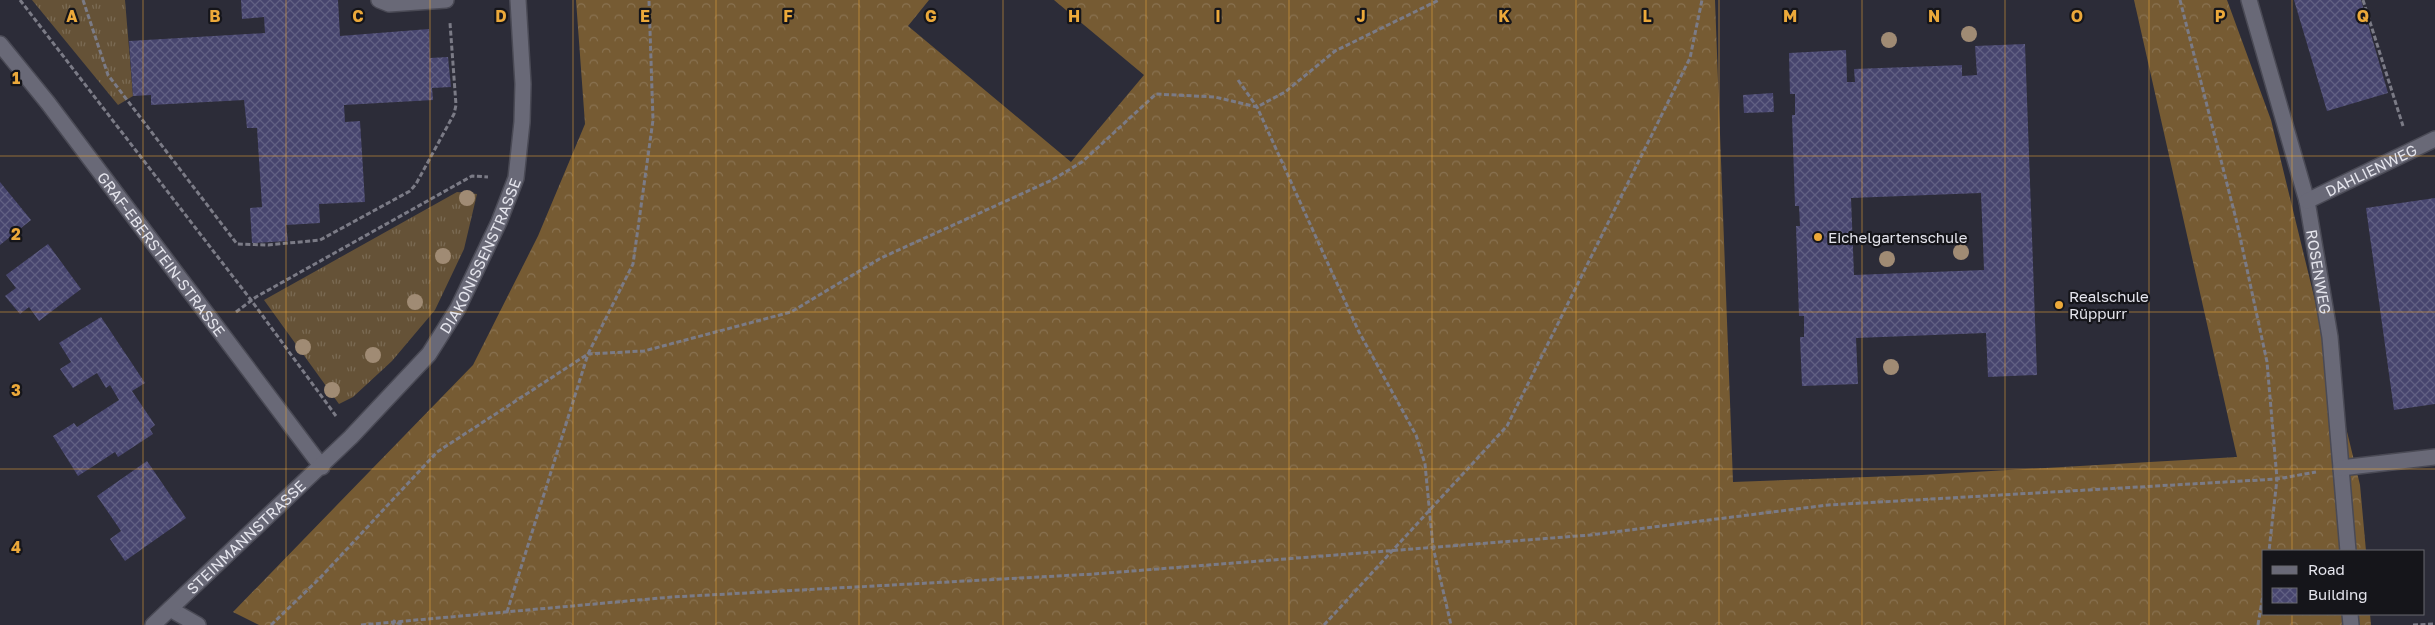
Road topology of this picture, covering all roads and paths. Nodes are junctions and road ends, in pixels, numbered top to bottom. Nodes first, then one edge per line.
1 (20, 0) edge
2 (83, 0) edge
3 (379, 0) edge
4 (446, 0) edge
5 (518, 0) edge
6 (649, 0) edge
7 (1439, 0) edge
8 (1702, 0) edge
9 (2180, 0) edge
10 (2249, 0) edge
11 (2363, 0) edge
12 (450, 20) dead end
13 (0, 44) edge
14 (1238, 80) dead end
15 (1257, 107) junction
16 (2435, 139) edge
17 (2411, 152) junction
18 (516, 178) junction
19 (2307, 201) junction
20 (251, 300) junction
21 (218, 326) junction
22 (588, 354) junction
23 (351, 437) junction
24 (2435, 457) edge
25 (322, 466) junction
26 (2341, 468) junction
27 (2277, 479) junction
28 (1428, 512) junction
29 (1433, 546) junction
30 (1394, 549) junction
31 (2268, 550) edge
32 (2348, 550) edge
33 (2262, 601) edge
34 (170, 609) junction
35 (507, 612) junction
36 (394, 623) edge
37 (2435, 624) edge
38 (153, 625) edge
39 (198, 625) edge
40 (271, 625) edge
41 (361, 625) edge
42 (402, 625) edge
43 (1324, 625) edge
44 (1451, 625) edge
45 (2258, 625) edge
46 (2414, 625) edge

1 - 20 path
2 - 12 path
3 - 4 street
5 - 18 street, DIAKONISSENSTRASSE
6 - 22 path
7 - 15 path
8 - 28 path
9 - 27 path
10 - 19 street, ROSENWEG
11 - 17 path
13 - 21 street, GRAF-EBERSTEIN-STRASSE
14 - 15 path
15 - 22 path
15 - 28 path
16 - 17 street, DAHLIENWEG
17 - 19 street, DAHLIENWEG
18 - 20 path
18 - 23 street, DIAKONISSENSTRASSE
19 - 26 street, ROSENWEG
20 - 21 path
20 - 23 path
21 - 25 street, GRAF-EBERSTEIN-STRASSE
22 - 35 path
22 - 40 path
23 - 25 street, DIAKONISSENSTRASSE
24 - 26 street
25 - 34 street, STEINMANNSTRASSE
26 - 27 path
26 - 32 street, ROSENWEG
27 - 29 path
27 - 31 path
28 - 29 path
28 - 30 path
29 - 30 path
29 - 44 path
30 - 35 path
30 - 43 path
33 - 45 path
34 - 38 street, STEINMANNSTRASSE
34 - 39 street, STEINMANNSTRASSE
35 - 36 path
36 - 41 path
36 - 42 path
37 - 46 path

